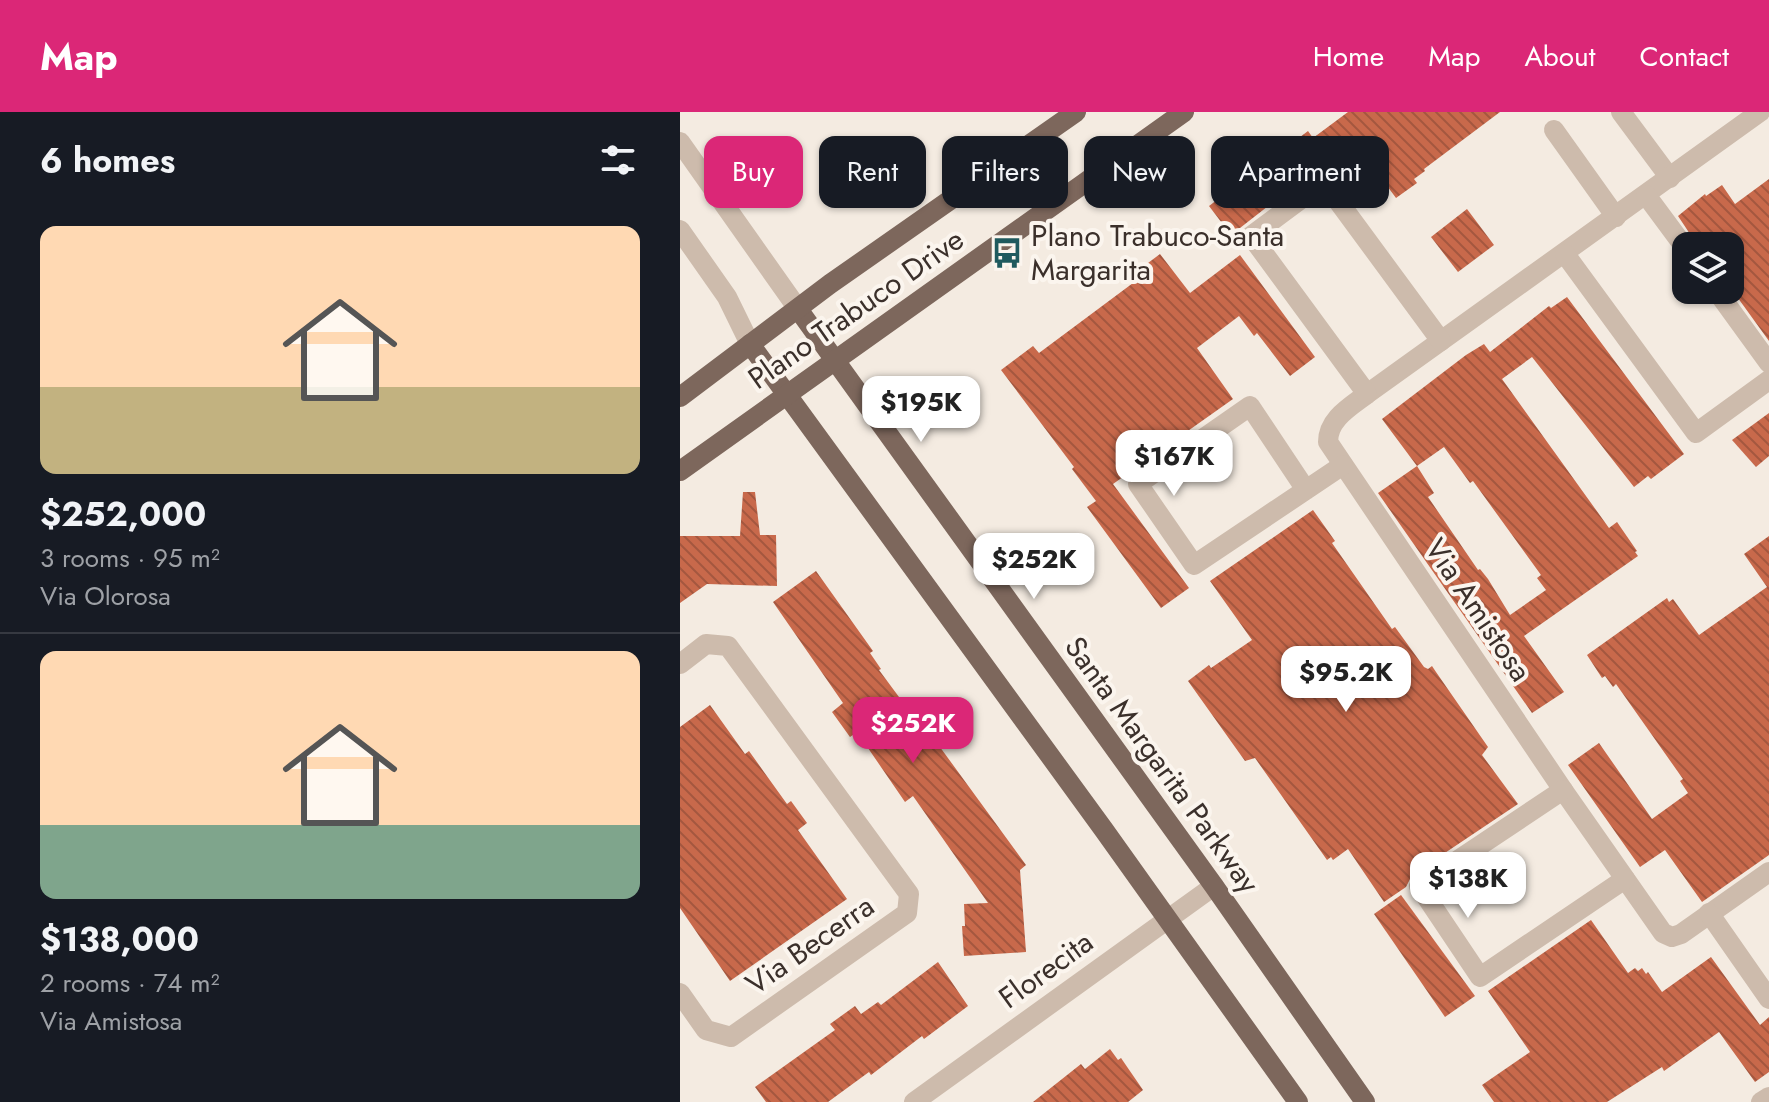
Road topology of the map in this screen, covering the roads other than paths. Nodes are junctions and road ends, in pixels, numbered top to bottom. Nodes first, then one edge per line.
1 (1076, 112) edge
2 (1184, 112) edge
3 (1621, 112) edge
4 (1760, 112) edge
5 (1554, 130) dead end
6 (680, 142) edge
7 (1670, 178) junction
8 (1646, 195) junction
9 (1616, 217) junction
10 (680, 230) edge
11 (1673, 232) edge
12 (1565, 254) junction
13 (1726, 304) edge
14 (798, 309) junction
15 (1441, 341) junction
16 (750, 344) junction
17 (837, 360) junction
18 (1769, 363) edge
19 (1769, 380) edge
20 (1367, 394) junction
21 (788, 395) junction
22 (680, 397) edge
23 (1343, 465) junction
24 (680, 471) edge
25 (1306, 490) junction
26 (680, 664) edge
27 (1563, 790) junction
28 (1769, 872) edge
29 (1625, 879) junction
30 (1214, 886) junction
31 (1709, 913) junction
32 (1167, 919) junction
33 (680, 993) edge
34 (1769, 999) edge
35 (1769, 1097) edge
36 (914, 1102) edge
37 (1298, 1102) edge
38 (1365, 1102) edge
39 (1761, 1102) edge

1 - 14 main road, Plano Trabuco Drive
2 - 17 main road, Plano Trabuco Drive
3 - 7 street
4 - 7 street, Via Amistosa
5 - 9 street
6 - 14 street
7 - 8 street, Via Amistosa
8 - 9 street, Via Amistosa
8 - 11 street
9 - 12 street, Via Amistosa
10 - 16 street
12 - 15 street, Via Amistosa
12 - 19 street
13 - 18 street
14 - 16 main road, Plano Trabuco Drive
14 - 17 main road, Santa Margarita Parkway
15 - 20 street, Via Amistosa
15 - 20 street
16 - 21 main road
16 - 22 main road, Plano Trabuco Drive
17 - 21 main road, Plano Trabuco Drive
17 - 30 main road, Santa Margarita Parkway
20 - 23 street, Via Amistosa
21 - 24 main road, Plano Trabuco Drive
21 - 32 main road
23 - 25 street
23 - 27 street, Via Amistosa
25 - 25 street
26 - 33 street, Via Becerra
27 - 29 street, Via Amistosa
27 - 29 street
28 - 31 street, Via Amistosa
29 - 31 street, Via Amistosa
30 - 32 street, Florecita
30 - 38 main road, Santa Margarita Parkway
31 - 34 street
32 - 36 street, Florecita
32 - 37 main road
35 - 39 street

